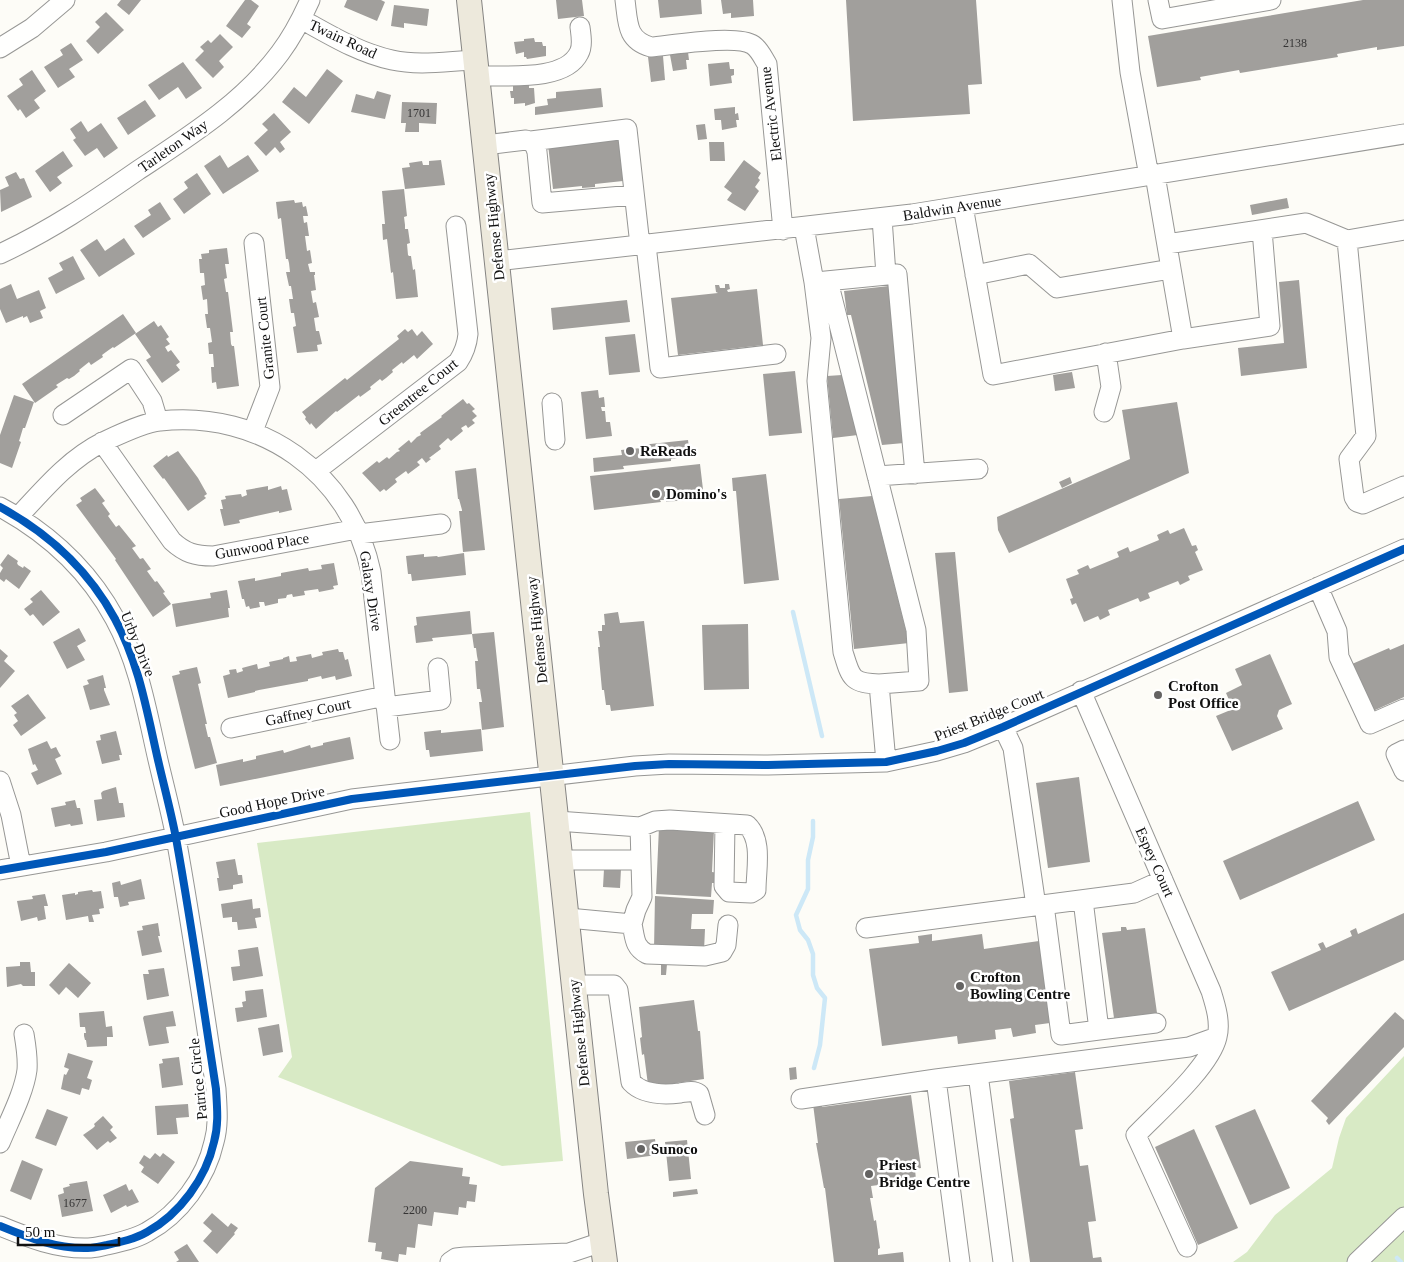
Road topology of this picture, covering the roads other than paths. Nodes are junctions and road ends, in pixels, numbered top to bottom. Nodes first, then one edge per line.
1 (64, 0) edge
2 (310, 0) edge
3 (469, 0) edge
4 (626, 0) edge
5 (1122, 0) edge
6 (1158, 0) edge
7 (1271, 0) edge
8 (301, 20) junction
9 (580, 27) dead end
10 (0, 48) edge
11 (477, 68) junction
12 (1404, 134) edge
13 (531, 141) junction
14 (485, 145) junction
15 (1152, 175) junction
16 (634, 195) junction
17 (964, 206) junction
18 (882, 218) junction
19 (456, 226) dead end
20 (804, 227) junction
21 (783, 230) junction
22 (1262, 230) junction
23 (1404, 230) edge
24 (1347, 240) junction
25 (254, 243) dead end
26 (1167, 244) junction
27 (643, 245) junction
28 (0, 254) edge
29 (497, 261) junction
30 (1171, 269) junction
31 (886, 275) junction
32 (975, 275) junction
33 (821, 281) junction
34 (1183, 339) junction
35 (776, 354) dead end
36 (1106, 354) junction
37 (552, 403) dead end
38 (1104, 412) dead end
39 (63, 415) dead end
40 (158, 421) junction
41 (253, 431) junction
42 (555, 440) dead end
43 (102, 442) junction
44 (978, 469) dead end
45 (316, 471) junction
46 (915, 474) junction
47 (877, 476) junction
48 (1404, 486) edge
49 (0, 507) edge
50 (18, 517) junction
51 (441, 524) dead end
52 (358, 532) junction
53 (1404, 549) edge
54 (1318, 587) junction
55 (438, 668) dead end
56 (879, 684) junction
57 (1081, 691) junction
58 (386, 702) junction
59 (1404, 709) edge
60 (1003, 727) junction
61 (231, 728) dead end
62 (390, 740) dead end
63 (1404, 750) edge
64 (886, 762) junction
65 (1404, 771) edge
66 (553, 776) junction
67 (0, 781) edge
68 (557, 821) junction
69 (725, 824) dead end
70 (640, 827) junction
71 (176, 837) junction
72 (562, 860) junction
73 (640, 860) junction
74 (21, 866) junction
75 (0, 870) edge
76 (1163, 880) junction
77 (1083, 900) junction
78 (1040, 905) junction
79 (568, 918) junction
80 (632, 924) junction
81 (728, 925) dead end
82 (866, 928) dead end
83 (574, 985) junction
84 (1156, 1023) dead end
85 (1100, 1030) junction
86 (24, 1034) dead end
87 (1217, 1037) junction
88 (978, 1074) junction
89 (936, 1079) junction
90 (801, 1098) dead end
91 (705, 1115) dead end
92 (0, 1144) edge
93 (1404, 1217) edge
94 (0, 1226) edge
95 (1187, 1247) dead end
96 (605, 1257) edge
97 (488, 1259) edge
98 (450, 1262) edge
99 (960, 1262) edge
100 (1003, 1262) edge
101 (1357, 1262) edge

1 - 10 street
2 - 8 street, Tarleton Way
3 - 11 main road, Defense Highway
4 - 21 street, Electric Avenue
5 - 15 street
6 - 7 street
8 - 11 street, Twain Road
8 - 28 street, Tarleton Way
9 - 11 street, Twain Road
11 - 14 main road, Defense Highway
12 - 15 street, Baldwin Avenue
13 - 14 street
13 - 16 street
13 - 16 street
14 - 29 main road, Defense Highway
15 - 17 street, Baldwin Avenue
15 - 26 street
16 - 27 street
17 - 18 street, Baldwin Avenue
17 - 32 street
18 - 20 street, Baldwin Avenue
18 - 31 street
19 - 45 street, Greentree Court
20 - 21 street, Baldwin Avenue
20 - 33 street
21 - 27 street, Baldwin Avenue
22 - 24 street
22 - 26 street
22 - 34 street
23 - 24 street
24 - 48 street
25 - 41 street, Granite Court
26 - 30 street
27 - 29 street, Baldwin Avenue
27 - 35 street
29 - 66 main road, Defense Highway
30 - 32 street
30 - 34 street
31 - 33 street
31 - 46 street
32 - 36 street
33 - 47 street
33 - 56 street
34 - 36 street
36 - 38 street
37 - 42 street
39 - 40 street
40 - 41 street, Galaxy Drive
40 - 43 street, Galaxy Drive
41 - 45 street, Galaxy Drive
43 - 50 street, Galaxy Drive
43 - 52 street, Gunwood Place
44 - 46 street
45 - 52 street, Galaxy Drive
46 - 47 street
47 - 56 street
49 - 50 street, Urby Drive
50 - 71 street, Urby Drive
51 - 52 street, Gunwood Place
52 - 58 street, Galaxy Drive
53 - 54 street, Priest Bridge Court
54 - 57 street, Priest Bridge Court
54 - 59 street
55 - 58 street, Gaffney Court
56 - 64 street
57 - 60 street, Priest Bridge Court
57 - 76 street, Espey Court
58 - 61 street, Gaffney Court
58 - 62 street, Galaxy Drive
60 - 64 street, Priest Bridge Court
60 - 78 street
63 - 65 street
64 - 66 street, Priest Bridge Court
66 - 68 main road, Defense Highway
66 - 71 street, Good Hope Drive
67 - 74 street
68 - 70 street
68 - 72 main road, Defense Highway
69 - 70 street
70 - 73 street
71 - 74 street, Good Hope Drive
71 - 94 street, Patrice Circle
72 - 73 street
72 - 79 main road, Defense Highway
73 - 80 street
74 - 75 street, Good Hope Drive
76 - 77 street
76 - 87 street, Espey Court
77 - 78 street
77 - 85 street
78 - 82 street
78 - 85 street
79 - 80 street
79 - 83 main road, Defense Highway
80 - 81 street
83 - 91 street
83 - 96 main road, Defense Highway
84 - 85 street
86 - 92 street
87 - 88 street
87 - 95 street
88 - 89 street
88 - 100 street
89 - 90 street
89 - 99 street
93 - 101 street
96 - 97 street
97 - 98 street

